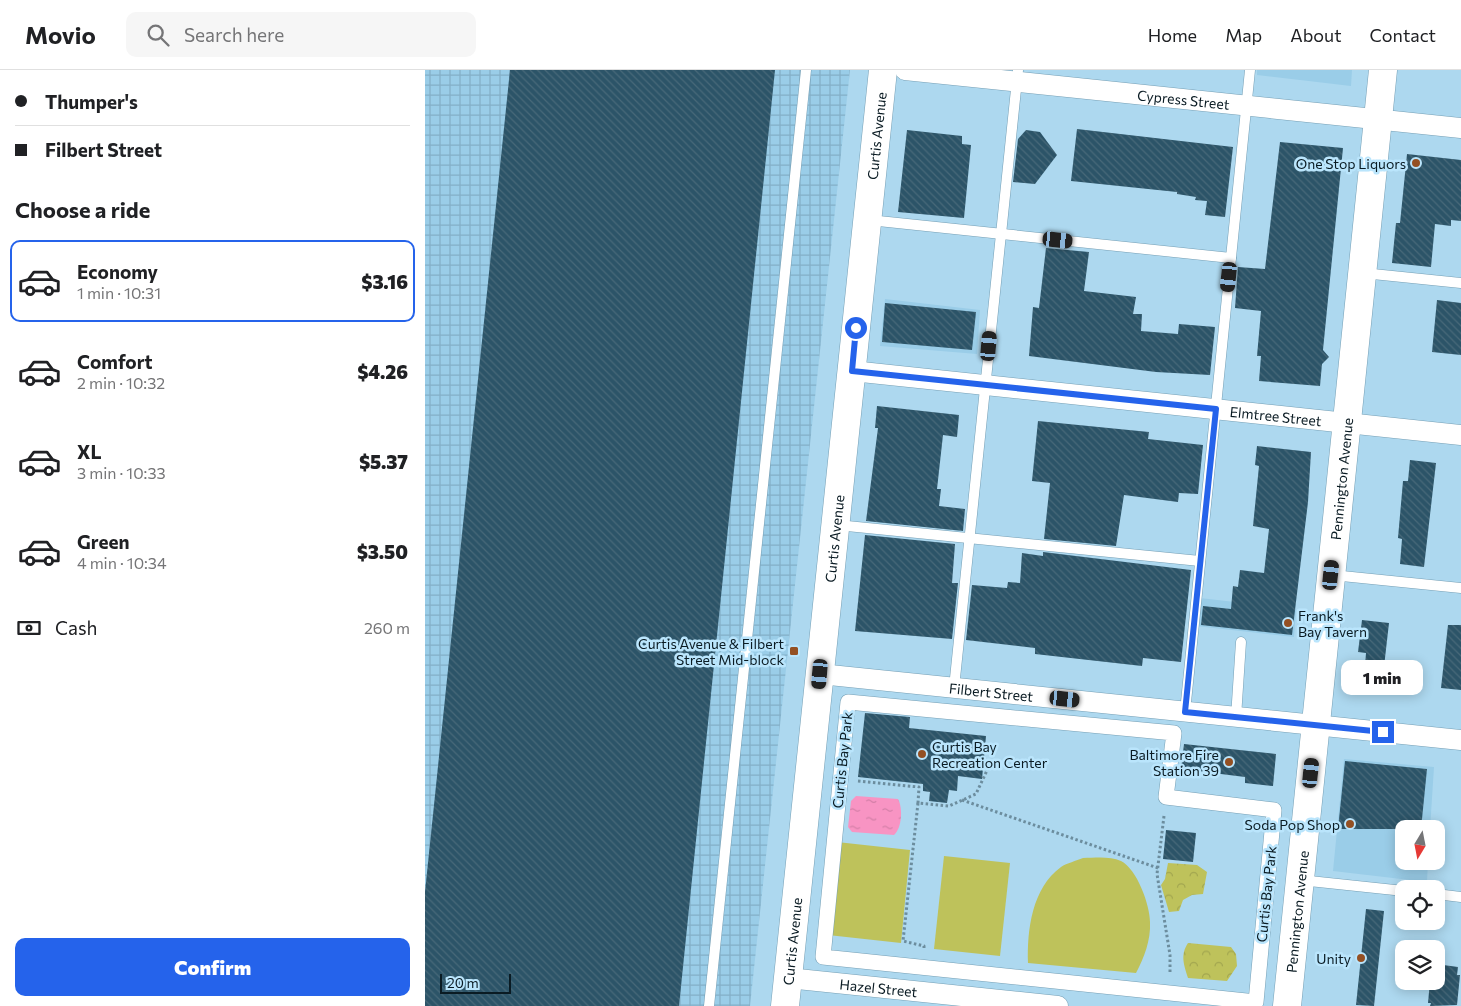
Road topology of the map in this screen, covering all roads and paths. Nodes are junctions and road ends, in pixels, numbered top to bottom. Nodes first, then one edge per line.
1 (806, 70) edge
2 (883, 70) edge
3 (905, 70) edge
4 (1250, 70) edge
5 (1383, 70) edge
6 (1017, 76) edge
7 (1247, 106) junction
8 (1378, 120) junction
9 (1461, 128) edge
10 (868, 220) junction
11 (1001, 234) junction
12 (1231, 258) junction
13 (1363, 273) junction
14 (1461, 283) edge
15 (852, 371) junction
16 (986, 385) junction
17 (1216, 409) junction
18 (1347, 422) junction
19 (1461, 435) edge
20 (836, 525) junction
21 (969, 538) junction
22 (1200, 561) junction
23 (1331, 575) junction
24 (1461, 588) edge
25 (1241, 642) dead end
26 (820, 674) junction
27 (954, 688) junction
28 (1185, 712) junction
29 (1236, 717) junction
30 (1315, 725) junction
31 (1461, 740) edge
32 (989, 766) dead end
33 (841, 779) junction
34 (962, 800) junction
35 (918, 803) junction
36 (1163, 812) dead end
37 (1159, 868) junction
38 (1300, 880) junction
39 (1395, 890) edge
40 (1445, 895) edge
41 (1461, 897) edge
42 (903, 941) dead end
43 (788, 978) junction
44 (1169, 993) junction
45 (923, 999) edge
46 (709, 1006) edge
47 (785, 1006) edge
48 (1058, 1006) edge
49 (1287, 1006) edge

1 - 46 lane
2 - 10 main road, Curtis Avenue
3 - 6 street, Cypress Street
4 - 7 lane
5 - 8 main road, Pennington Avenue
6 - 7 street, Cypress Street
6 - 11 lane
7 - 8 street, Cypress Street
7 - 12 lane
8 - 9 street, Cypress Street
8 - 13 main road, Pennington Avenue
10 - 11 lane
10 - 15 main road, Curtis Avenue
11 - 12 lane
11 - 16 lane
12 - 17 lane
13 - 14 lane
13 - 18 main road, Pennington Avenue
15 - 16 street, Elmtree Street
15 - 20 main road, Curtis Avenue
16 - 17 street, Elmtree Street
16 - 21 lane
17 - 18 street, Elmtree Street
17 - 22 lane
18 - 19 street, Elmtree Street
18 - 23 main road, Pennington Avenue
20 - 21 lane
20 - 26 main road, Curtis Avenue
21 - 22 lane
21 - 27 lane
22 - 28 lane
23 - 24 lane
23 - 30 main road, Pennington Avenue
25 - 29 lane
26 - 27 street, Filbert Street
26 - 43 main road, Curtis Avenue
27 - 28 street, Filbert Street
28 - 29 street, Filbert Street
29 - 30 street, Filbert Street
30 - 31 street, Filbert Street
30 - 38 main road, Pennington Avenue
32 - 34 path
33 - 35 path
33 - 44 street, Curtis Bay Park
33 - 44 street, Curtis Bay Park
34 - 35 path
34 - 37 path
35 - 42 path
36 - 37 path
37 - 44 path
38 - 39 lane
38 - 49 main road, Pennington Avenue
40 - 41 lane
43 - 45 street, Hazel Street
43 - 47 main road, Curtis Avenue
45 - 48 street, Hazel Street

